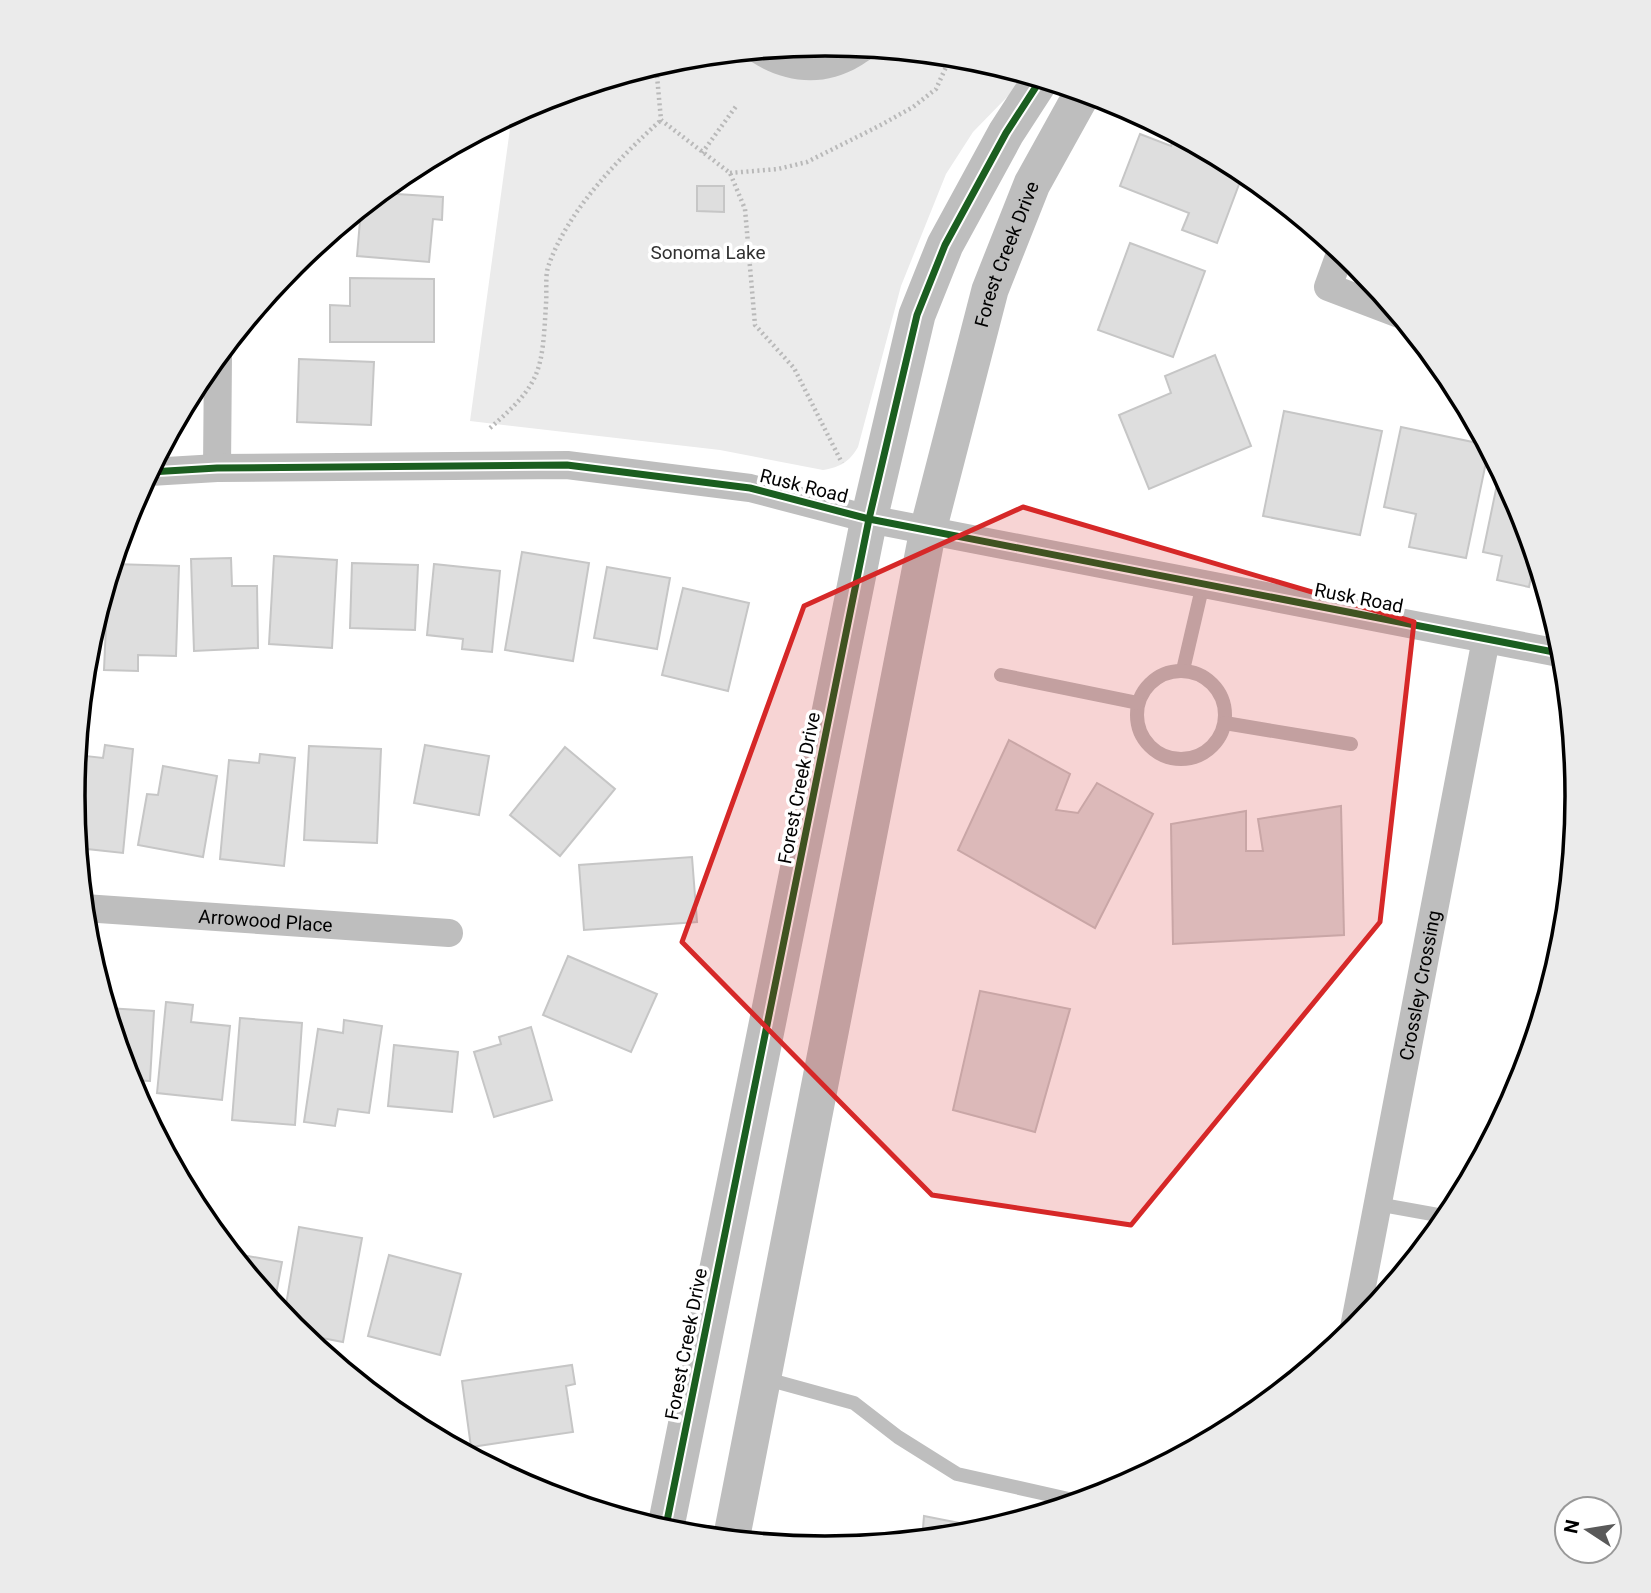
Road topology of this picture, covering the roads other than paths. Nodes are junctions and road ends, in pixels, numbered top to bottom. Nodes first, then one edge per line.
1 (1036, 87) edge
2 (1078, 100) edge
3 (1337, 262) edge
4 (1381, 307) edge
5 (218, 374) edge
6 (217, 468) junction
7 (160, 471) edge
8 (869, 519) junction
9 (928, 530) junction
10 (1203, 584) junction
11 (1486, 639) junction
12 (1552, 652) edge
13 (1183, 670) junction
14 (1001, 674) dead end
15 (1138, 703) junction
16 (1225, 723) junction
17 (1350, 744) dead end
18 (94, 909) edge
19 (449, 933) dead end
20 (1377, 1204) junction
21 (1436, 1215) edge
22 (1357, 1312) edge
23 (762, 1377) junction
24 (1064, 1498) edge
25 (667, 1520) edge
26 (733, 1531) edge

1 - 8 street, Forest Creek Drive
2 - 9 street, Forest Creek Drive
3 - 4 street
5 - 6 street
6 - 7 street, Rusk Road
6 - 8 street, Rusk Road
8 - 9 street, Rusk Road
8 - 25 street, Forest Creek Drive
9 - 10 street, Rusk Road
9 - 23 street, Forest Creek Drive
10 - 11 street, Rusk Road
10 - 13 lane
11 - 12 street, Rusk Road
11 - 20 street, Crossley Crossing
13 - 15 lane
13 - 16 lane
14 - 15 lane
15 - 16 lane
16 - 17 lane
18 - 19 street, Arrowood Place
20 - 21 lane
20 - 22 street, Crossley Crossing
23 - 24 lane
23 - 26 street, Forest Creek Drive

